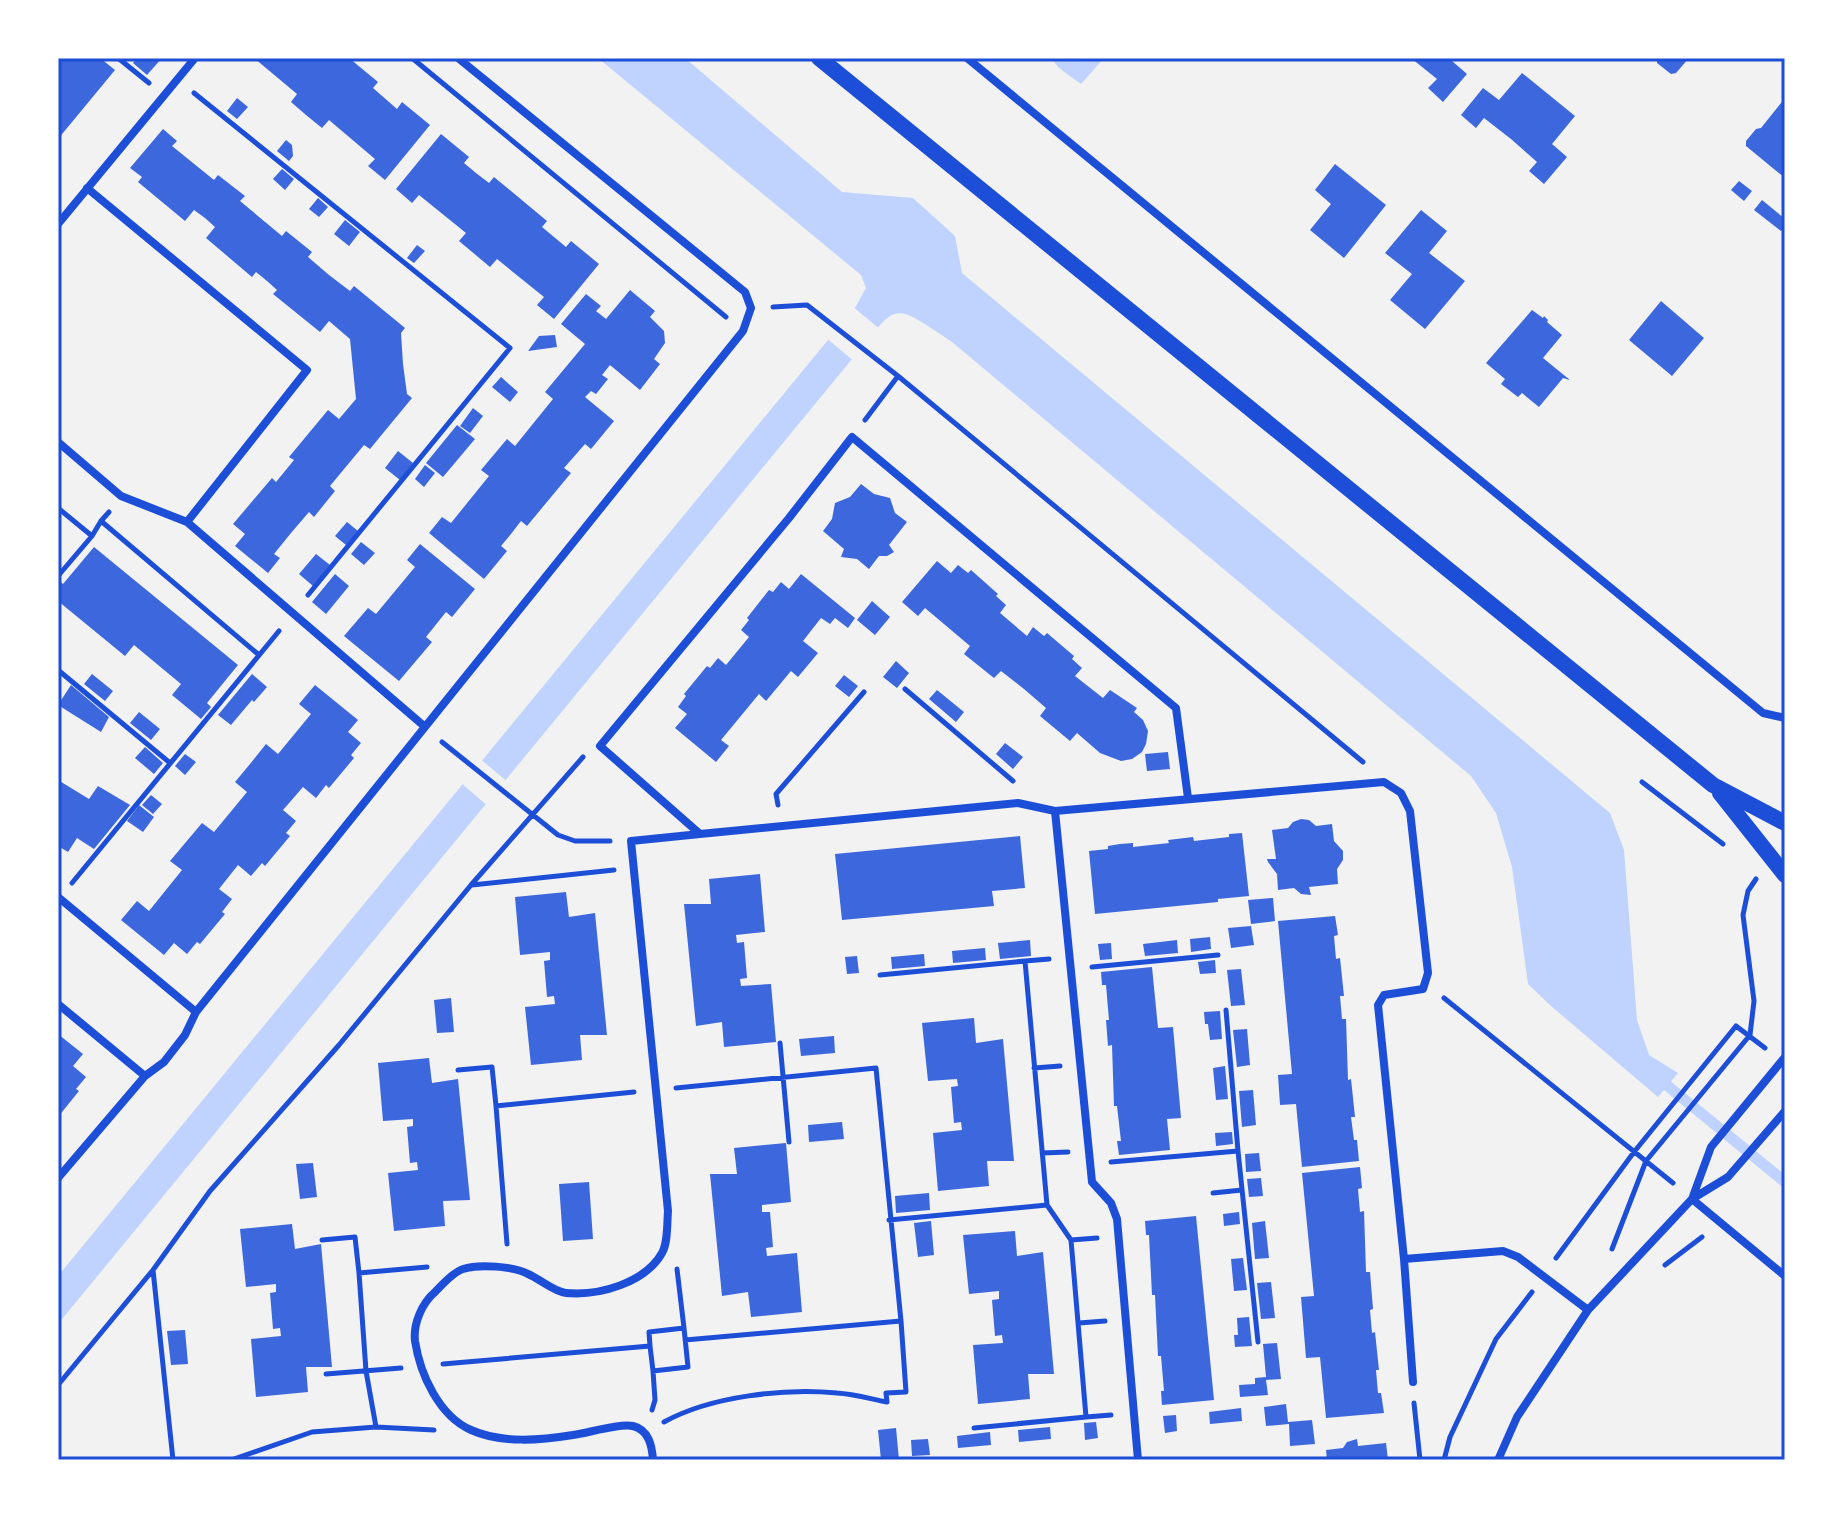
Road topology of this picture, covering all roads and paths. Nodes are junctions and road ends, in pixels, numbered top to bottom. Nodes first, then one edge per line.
1 (118, 58) edge
2 (195, 58) edge
3 (412, 58) edge
4 (458, 58) edge
5 (819, 58) edge
6 (967, 58) edge
7 (177, 79) junction
8 (164, 96) junction
9 (87, 188) junction
10 (58, 224) edge
11 (751, 308) junction
12 (743, 331) junction
13 (898, 376) junction
14 (852, 437) junction
15 (58, 442) edge
16 (121, 496) junction
17 (58, 508) edge
18 (101, 521) junction
19 (187, 522) junction
20 (92, 536) junction
21 (58, 576) edge
22 (293, 614) junction
23 (259, 655) junction
24 (58, 670) edge
25 (905, 689) dead end
26 (864, 692) dead end
27 (1785, 718) edge
28 (424, 726) junction
29 (600, 746) junction
30 (460, 756) dead end
31 (170, 763) junction
32 (1384, 782) junction
33 (1642, 782) dead end
34 (1713, 785) junction
35 (1188, 798) junction
36 (1027, 805) junction
37 (1055, 811) junction
38 (532, 816) junction
39 (1785, 823) edge
40 (781, 826) junction
41 (700, 834) junction
42 (631, 841) junction
43 (1725, 845) dead end
44 (1773, 858) junction
45 (635, 868) junction
46 (1785, 875) edge
47 (471, 885) junction
48 (59, 897) edge
49 (1218, 955) dead end
50 (1070, 957) junction
51 (1025, 961) junction
52 (1071, 969) junction
53 (880, 975) dead end
54 (1425, 982) junction
55 (58, 1004) edge
56 (1226, 1010) dead end
57 (196, 1012) junction
58 (1750, 1035) junction
59 (780, 1043) dead end
60 (1783, 1059) edge
61 (458, 1070) dead end
62 (145, 1076) junction
63 (783, 1077) junction
64 (658, 1089) junction
65 (496, 1106) junction
66 (1669, 1110) dead end
67 (1785, 1111) edge
68 (789, 1142) dead end
69 (1238, 1151) junction
70 (1646, 1161) junction
71 (1090, 1164) junction
72 (58, 1178) edge
73 (1242, 1190) junction
74 (1213, 1193) dead end
75 (1692, 1199) junction
76 (1047, 1205) junction
77 (889, 1220) junction
78 (322, 1240) dead end
79 (1611, 1250) dead end
80 (1404, 1259) junction
81 (461, 1269) junction
82 (509, 1269) junction
83 (153, 1270) junction
84 (359, 1273) junction
85 (1785, 1276) edge
86 (1588, 1310) junction
87 (901, 1321) junction
88 (685, 1340) junction
89 (1258, 1342) dead end
90 (650, 1346) junction
91 (421, 1366) junction
92 (366, 1371) junction
93 (653, 1371) junction
94 (326, 1374) dead end
95 (1413, 1382) joint
96 (58, 1385) edge
97 (1134, 1412) junction
98 (1086, 1417) junction
99 (376, 1427) junction
100 (974, 1428) dead end
101 (470, 1430) junction
102 (645, 1432) junction
103 (173, 1460) edge
104 (231, 1460) edge
105 (653, 1460) edge
106 (1138, 1460) edge
107 (1420, 1460) edge
108 (1498, 1460) edge

1 - 8 path
2 - 7 street
3 - 12 path
4 - 11 street
5 - 34 main road
6 - 27 street
7 - 8 street
7 - 22 path
8 - 9 street
9 - 10 street
9 - 19 street
11 - 12 street
11 - 13 path
12 - 28 street
13 - 14 path
13 - 32 path
14 - 29 street
14 - 35 street
15 - 16 street
16 - 18 path
16 - 19 street
17 - 20 path
18 - 20 path
18 - 23 path
19 - 22 street
20 - 21 path
22 - 23 path
22 - 28 street
23 - 31 path
24 - 31 path
25 - 36 path
26 - 40 path
28 - 57 street
29 - 38 path
29 - 41 street
30 - 38 path
31 - 48 path
32 - 35 street
32 - 54 street
33 - 43 path
34 - 39 main road
34 - 44 main road
35 - 37 street
36 - 37 street
36 - 40 street
37 - 50 street
38 - 42 path
38 - 47 path
40 - 41 street
41 - 42 street
42 - 45 street
44 - 46 main road
44 - 58 path
45 - 47 path
45 - 64 street
47 - 83 path
48 - 57 street
49 - 52 path
50 - 51 path
50 - 52 street
51 - 53 path
51 - 76 path
52 - 71 street
54 - 70 path
54 - 80 street
55 - 62 street
56 - 69 path
57 - 62 street
58 - 60 path
58 - 66 path
58 - 70 path
59 - 63 path
60 - 75 street
61 - 65 path
62 - 72 street
63 - 64 path
63 - 68 path
63 - 77 path
64 - 65 path
64 - 82 street
65 - 82 path
67 - 75 street
69 - 71 path
69 - 73 path
70 - 75 path
70 - 79 path
71 - 97 street
73 - 74 path
73 - 89 path
75 - 85 street
75 - 86 street
76 - 77 path
76 - 98 path
77 - 87 path
78 - 84 path
80 - 86 street
80 - 95 street
81 - 82 street
81 - 84 path
81 - 91 street
83 - 96 path
83 - 103 path
84 - 92 path
86 - 108 street
87 - 88 path
87 - 102 path
88 - 90 path
88 - 93 path
90 - 91 path
90 - 93 path
91 - 92 path
91 - 101 street
92 - 94 path
92 - 99 path
93 - 102 path
95 - 107 path
97 - 98 path
97 - 106 street
98 - 100 path
99 - 101 path
99 - 104 path
101 - 102 street
102 - 105 street

